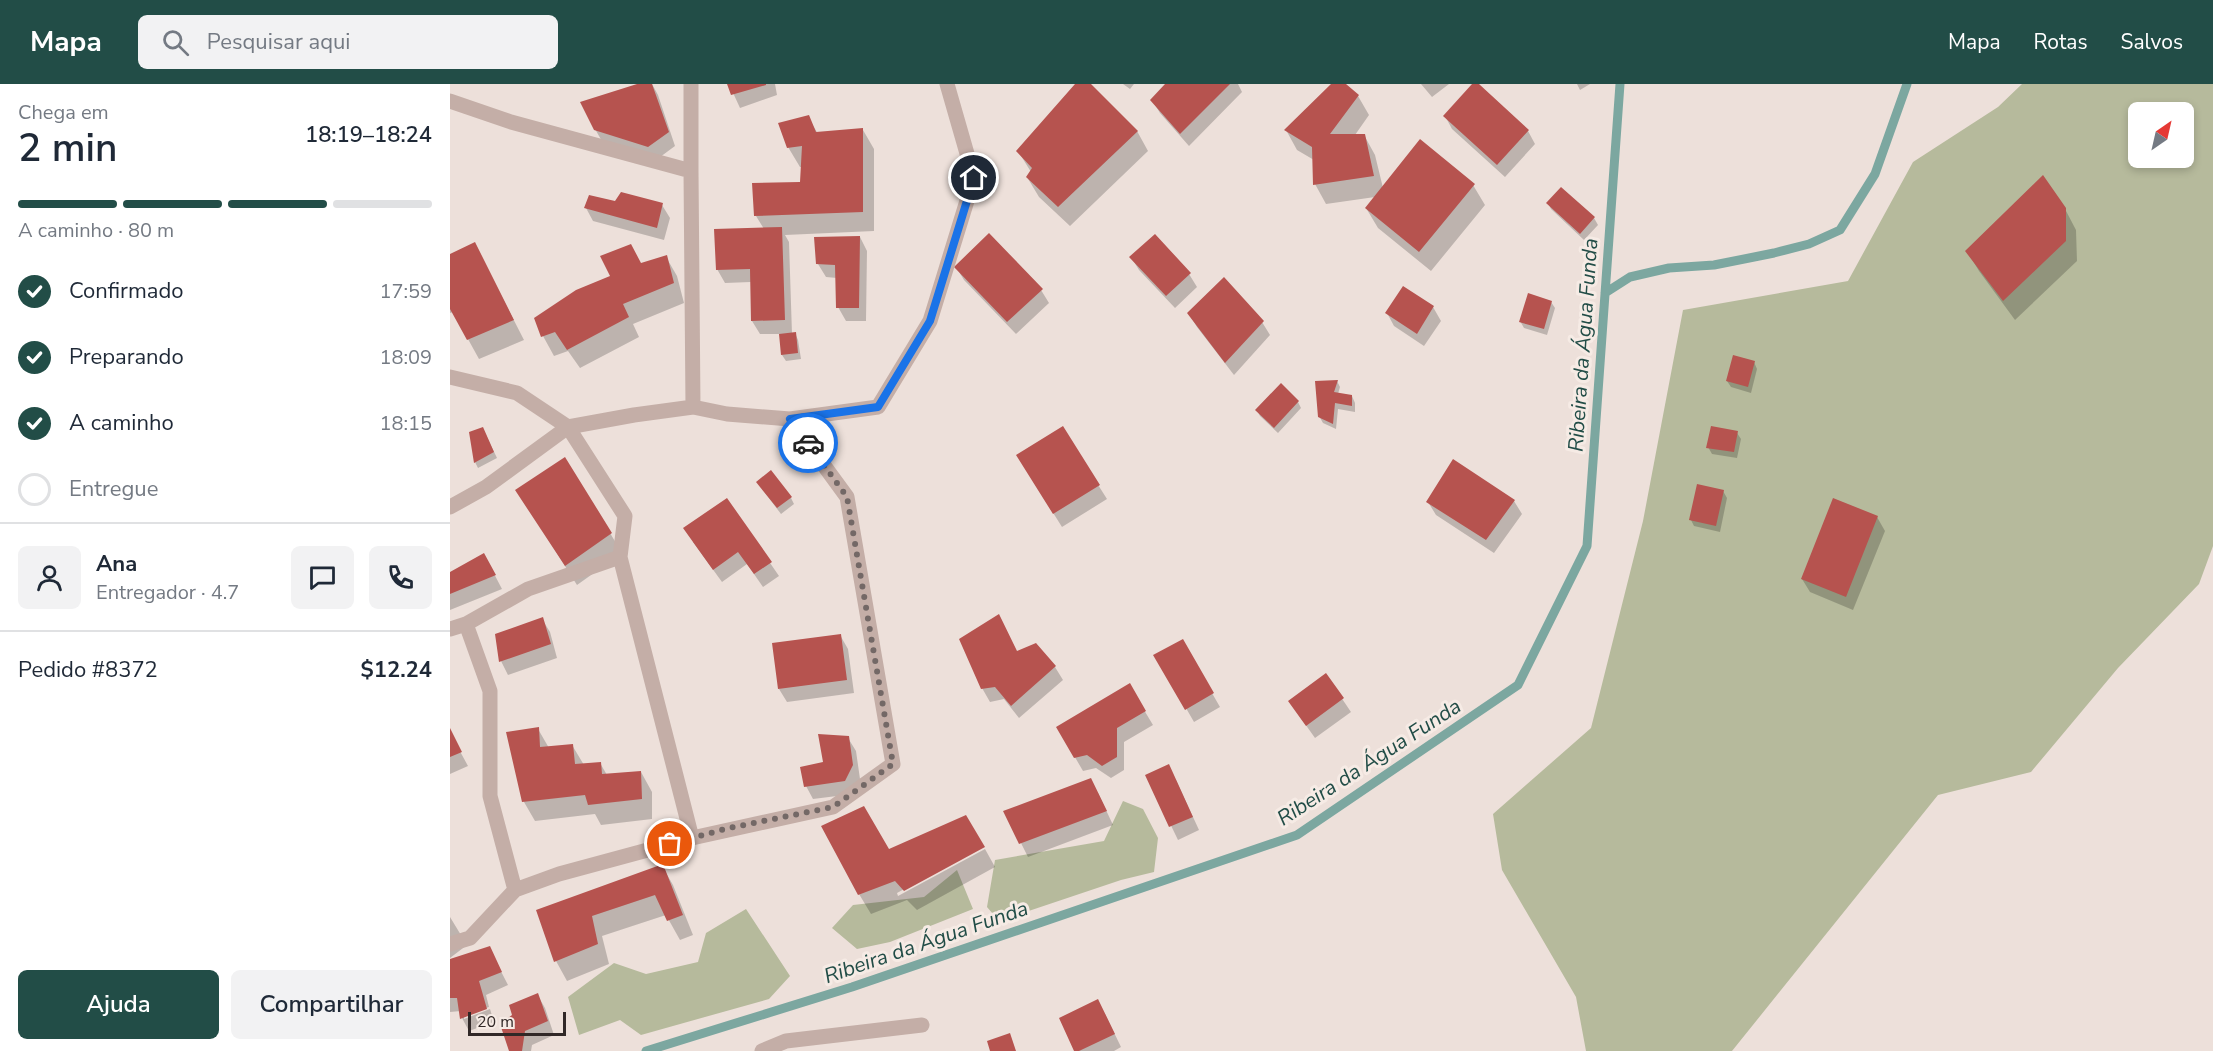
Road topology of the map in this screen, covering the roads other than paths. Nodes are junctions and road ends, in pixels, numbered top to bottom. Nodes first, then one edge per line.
1 (692, 84) edge
2 (947, 84) edge
3 (450, 101) edge
4 (691, 171) junction
5 (450, 377) edge
6 (693, 407) junction
7 (790, 419) junction
8 (568, 428) junction
9 (450, 507) edge
10 (620, 556) junction
11 (466, 624) junction
12 (450, 629) edge
13 (692, 838) junction
14 (515, 890) junction
15 (450, 944) edge
16 (922, 1024) dead end
17 (762, 1051) edge

1 - 4 street
2 - 7 street
3 - 4 street
4 - 6 street
5 - 8 street
6 - 7 street
6 - 8 street
7 - 13 street
8 - 9 street
8 - 10 street
10 - 11 street
10 - 13 street
11 - 12 street
11 - 14 street
13 - 14 street
14 - 15 street
16 - 17 street

